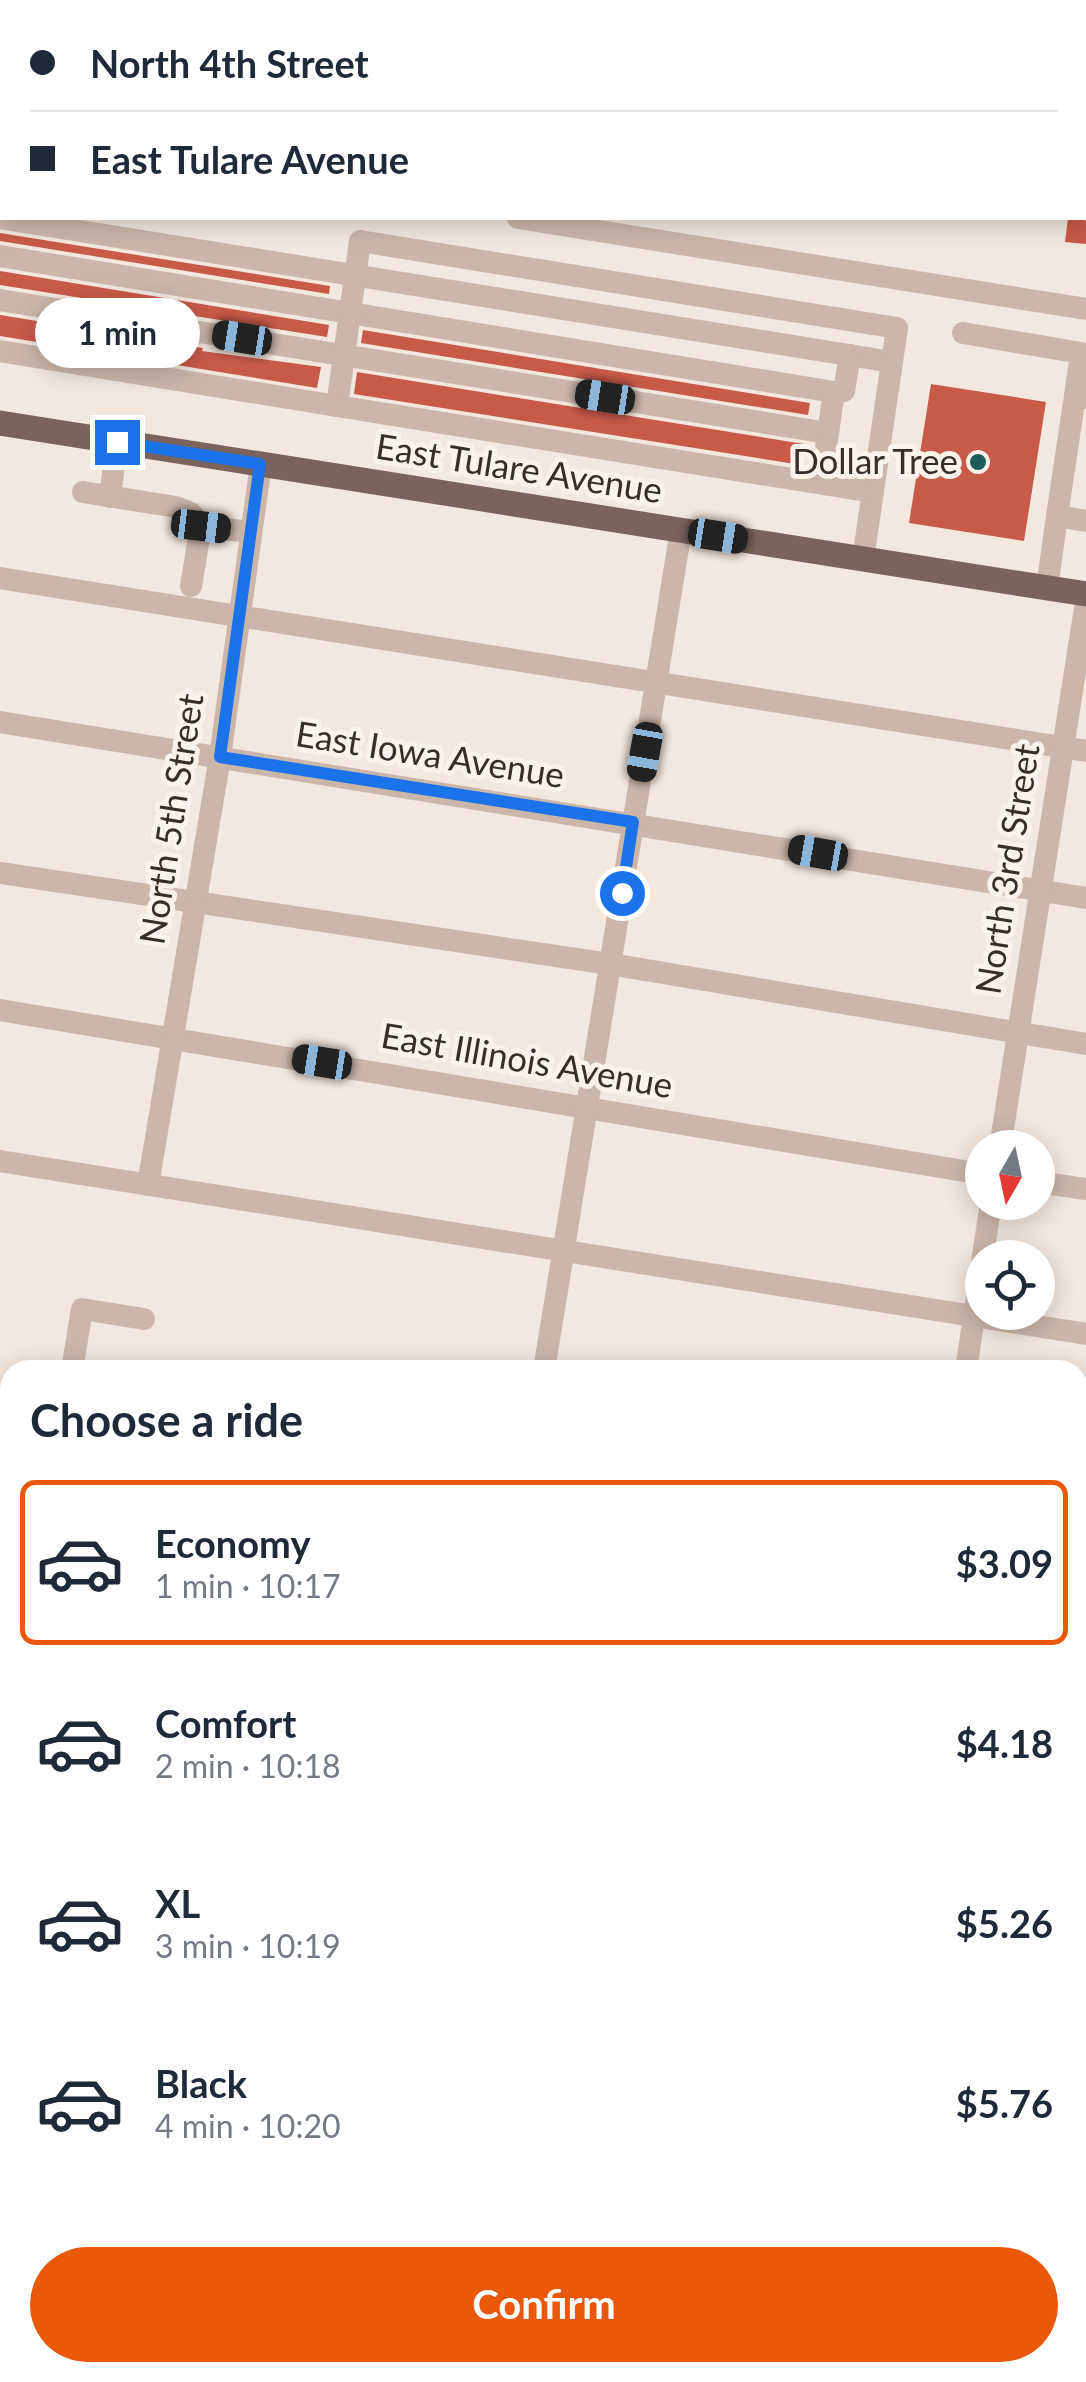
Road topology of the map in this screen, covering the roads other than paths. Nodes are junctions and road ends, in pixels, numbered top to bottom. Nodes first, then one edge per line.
1 (12, 220) edge
2 (530, 220) edge
3 (0, 256) edge
4 (356, 275) junction
5 (0, 300) edge
6 (1086, 309) edge
7 (350, 311) junction
8 (963, 333) dead end
9 (0, 351) edge
10 (344, 355) junction
11 (850, 355) junction
12 (892, 362) junction
13 (834, 392) junction
14 (1081, 397) edge
15 (336, 406) junction
16 (0, 423) edge
17 (828, 433) junction
18 (117, 442) junction
19 (1076, 457) edge
20 (260, 464) junction
21 (821, 483) junction
22 (83, 492) dead end
23 (872, 492) junction
24 (110, 497) junction
25 (1057, 516) junction
26 (1086, 521) edge
27 (201, 526) junction
28 (682, 530) junction
29 (250, 532) junction
30 (863, 559) junction
31 (0, 578) edge
32 (191, 586) dead end
33 (1047, 588) junction
34 (1086, 594) edge
35 (1086, 602) edge
36 (238, 616) junction
37 (656, 682) junction
38 (0, 722) edge
39 (1074, 749) edge
40 (220, 757) junction
41 (633, 822) junction
42 (0, 873) edge
43 (1040, 890) junction
44 (1086, 898) edge
45 (194, 903) junction
46 (610, 964) junction
47 (0, 1010) edge
48 (1018, 1033) junction
49 (172, 1037) junction
50 (1086, 1044) edge
51 (587, 1107) junction
52 (1003, 1130) edge
53 (0, 1161) edge
54 (965, 1171) edge
55 (148, 1185) junction
56 (1055, 1185) edge
57 (1086, 1190) edge
58 (563, 1250) junction
59 (965, 1315) edge
60 (144, 1319) dead end
61 (1055, 1329) edge
62 (971, 1330) edge
63 (1086, 1334) edge
64 (74, 1360) edge
65 (546, 1360) edge
66 (967, 1360) edge

1 - 4 street
2 - 6 street
3 - 7 street
4 - 7 street
4 - 11 street
4 - 12 street
5 - 10 street
7 - 10 street
7 - 13 street
8 - 14 street
9 - 15 street
10 - 15 street
10 - 17 street
11 - 12 street
11 - 13 street
12 - 23 street
13 - 17 street
14 - 19 street
15 - 21 street
16 - 18 main road, East Tulare Avenue
17 - 21 street
18 - 20 main road, East Tulare Avenue
18 - 24 street
19 - 25 street
20 - 28 main road, East Tulare Avenue
20 - 29 street, North 5th Street
21 - 23 street
22 - 24 street
23 - 30 street
24 - 27 street
25 - 26 street
25 - 33 street
27 - 29 street
27 - 32 street
28 - 30 main road, East Tulare Avenue
28 - 37 street
29 - 36 street, North 5th Street
30 - 33 main road, East Tulare Avenue
31 - 36 street
33 - 34 main road, East Tulare Avenue
35 - 39 street, North 3rd Street
36 - 37 street
36 - 40 street, North 5th Street
37 - 39 street
37 - 41 street
38 - 40 street, East Iowa Avenue
39 - 43 street, North 3rd Street
40 - 41 street, East Iowa Avenue
40 - 45 street, North 5th Street
41 - 43 street, East Iowa Avenue
41 - 46 street
42 - 45 street
43 - 44 street, East Iowa Avenue
43 - 48 street, North 3rd Street
45 - 46 street
45 - 49 street, North 5th Street
46 - 48 street
46 - 51 street
47 - 49 street, East Illinois Avenue
48 - 50 street
48 - 52 street, North 3rd Street
49 - 51 street, East Illinois Avenue
49 - 55 street, North 5th Street
51 - 54 street, East Illinois Avenue
51 - 58 street
53 - 55 street
55 - 58 street
56 - 57 street
58 - 59 street
58 - 65 street
60 - 64 street
61 - 63 street
62 - 66 street

